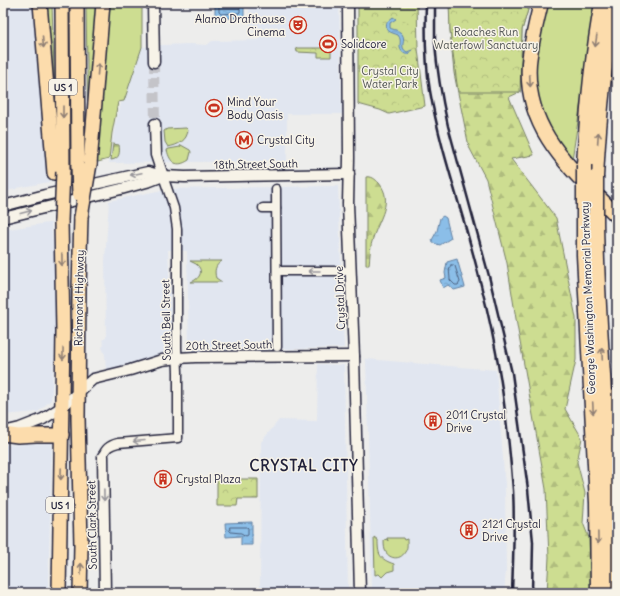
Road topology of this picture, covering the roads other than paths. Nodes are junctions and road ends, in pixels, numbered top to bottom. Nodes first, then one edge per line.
1 (40, 3) edge
2 (62, 3) edge
3 (77, 3) edge
4 (103, 3) edge
5 (153, 3) edge
6 (348, 3) edge
7 (541, 3) edge
8 (602, 3) edge
9 (615, 3) edge
10 (154, 62) tunnel mouth
11 (155, 124) tunnel mouth
12 (84, 165) junction
13 (59, 172) junction
14 (349, 174) junction
15 (163, 176) junction
16 (276, 189) dead end
17 (3, 206) edge
18 (263, 208) dead end
19 (276, 208) junction
20 (617, 216) edge
21 (3, 218) edge
22 (277, 271) junction
23 (351, 272) junction
24 (277, 347) dead end
25 (354, 356) junction
26 (178, 358) junction
27 (78, 393) junction
28 (617, 396) edge
29 (62, 407) junction
30 (3, 433) edge
31 (62, 435) junction
32 (103, 456) joint
33 (608, 462) junction
34 (59, 593) edge
35 (80, 593) edge
36 (105, 593) edge
37 (360, 593) edge
38 (598, 593) edge
39 (611, 593) edge

1 -> 13 highway
2 -> 13 highway, US 1
3 - 12 highway, Richmond Highway / US 1
12 -> 4 highway
5 - 10 street
6 - 14 street, Crystal Drive
7 -> 20 highway
8 -> 38 highway, George Washington Memorial Parkway, bridge
33 -> 9 highway, George Washington Memorial Parkway, bridge
11 - 15 street, South Bell Street
12 - 27 highway, Richmond Highway / US 1, bridge
13 -> 29 highway, Richmond Highway / US 1, bridge
14 - 15 street, 18th Street South
14 - 23 street, Crystal Drive
15 -> 17 street, 18th Street South
21 -> 15 street, 18th Street South
15 - 26 street, South Bell Street
16 - 19 street
18 - 19 street
19 - 22 street
23 -> 22 street
22 - 24 street
23 - 25 street, Crystal Drive
25 - 26 street, 20th Street South
25 - 37 street, Crystal Drive
26 - 27 street, 20th Street South
26 -> 32 street, South Bell Street
27 - 29 street, 20th Street South
35 -> 27 highway, Richmond Highway / US 1
28 - 33 highway
29 - 30 street, 20th Street South
29 - 31 highway, Richmond Highway / US 1
30 - 31 highway
31 -> 34 highway, Richmond Highway / US 1
32 -> 36 street, South Clark Street
33 - 39 highway, George Washington Memorial Parkway

